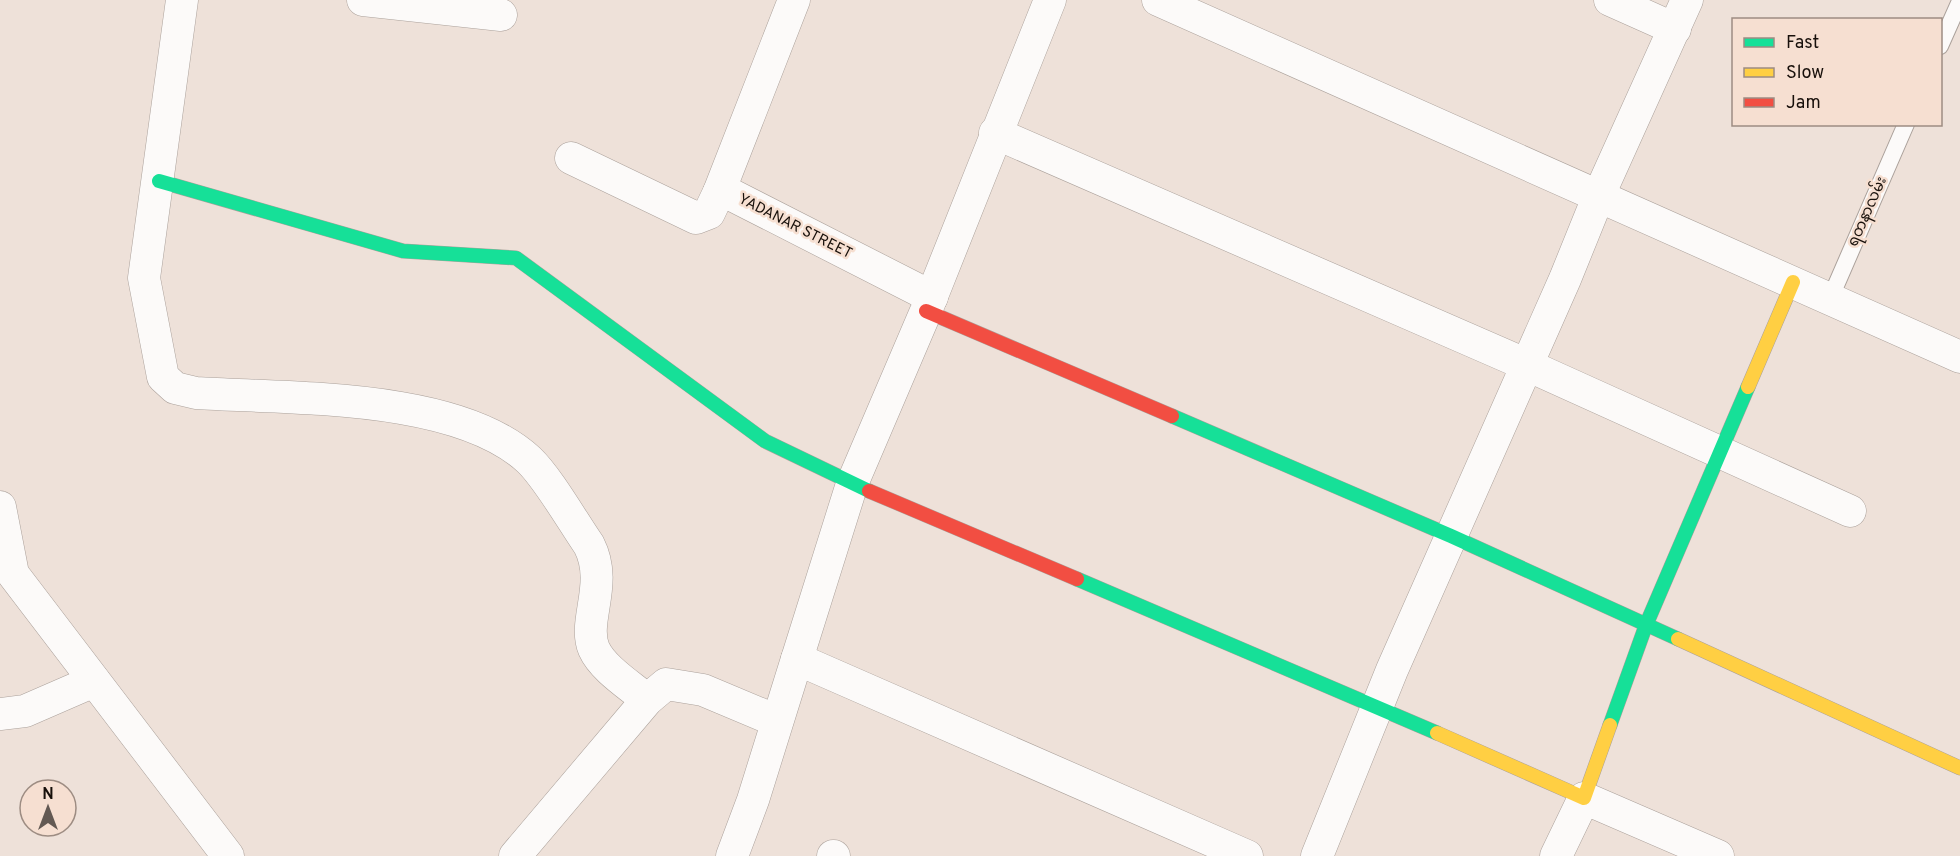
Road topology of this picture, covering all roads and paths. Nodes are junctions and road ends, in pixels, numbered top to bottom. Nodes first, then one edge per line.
1 (183, 0) edge
2 (363, 0) edge
3 (794, 0) edge
4 (1050, 0) edge
5 (1158, 0) edge
6 (1610, 0) edge
7 (1687, 0) edge
8 (1960, 1) edge
9 (501, 15) dead end
10 (1675, 29) junction
11 (1942, 44) edge
12 (1905, 126) edge
13 (995, 133) junction
14 (571, 158) dead end
15 (159, 181) junction
16 (719, 192) junction
17 (1599, 195) junction
18 (1793, 282) junction
19 (1830, 299) junction
20 (929, 304) junction
21 (1960, 357) edge
22 (1527, 365) junction
23 (1719, 450) junction
24 (852, 484) junction
25 (0, 507) edge
26 (1850, 511) dead end
27 (1451, 536) junction
28 (1646, 625) junction
29 (797, 659) junction
30 (94, 681) junction
31 (647, 700) junction
32 (1377, 706) junction
33 (0, 714) edge
34 (777, 721) junction
35 (1960, 768) edge
36 (1584, 798) junction
37 (228, 856) edge
38 (515, 856) edge
39 (732, 856) edge
40 (1247, 856) edge
41 (1317, 856) edge
42 (1556, 856) edge
43 (1718, 856) edge

1 - 15 street
2 - 9 street
3 - 16 street
4 - 13 street
5 - 17 street
6 - 10 street
7 - 10 street
8 - 11 lane
10 - 17 street
12 - 19 lane, ရတနာလမ်း
13 - 20 street
13 - 22 street
14 - 16 street, YADANAR STREET
15 - 24 street
15 - 31 street
16 - 20 street, YADANAR STREET
17 - 18 street
17 - 22 street
18 - 19 street
18 - 23 street
19 - 21 street
20 - 24 street
20 - 27 street
22 - 23 street
22 - 27 street
23 - 26 street
23 - 28 street
24 - 29 street
24 - 32 street
25 - 30 street
27 - 28 street
27 - 32 street
28 - 35 street
28 - 36 street
29 - 34 street
29 - 40 street
30 - 33 street
30 - 37 street
31 - 34 street
31 - 38 street
32 - 36 street
32 - 41 street
34 - 39 street
36 - 42 street
36 - 43 street

